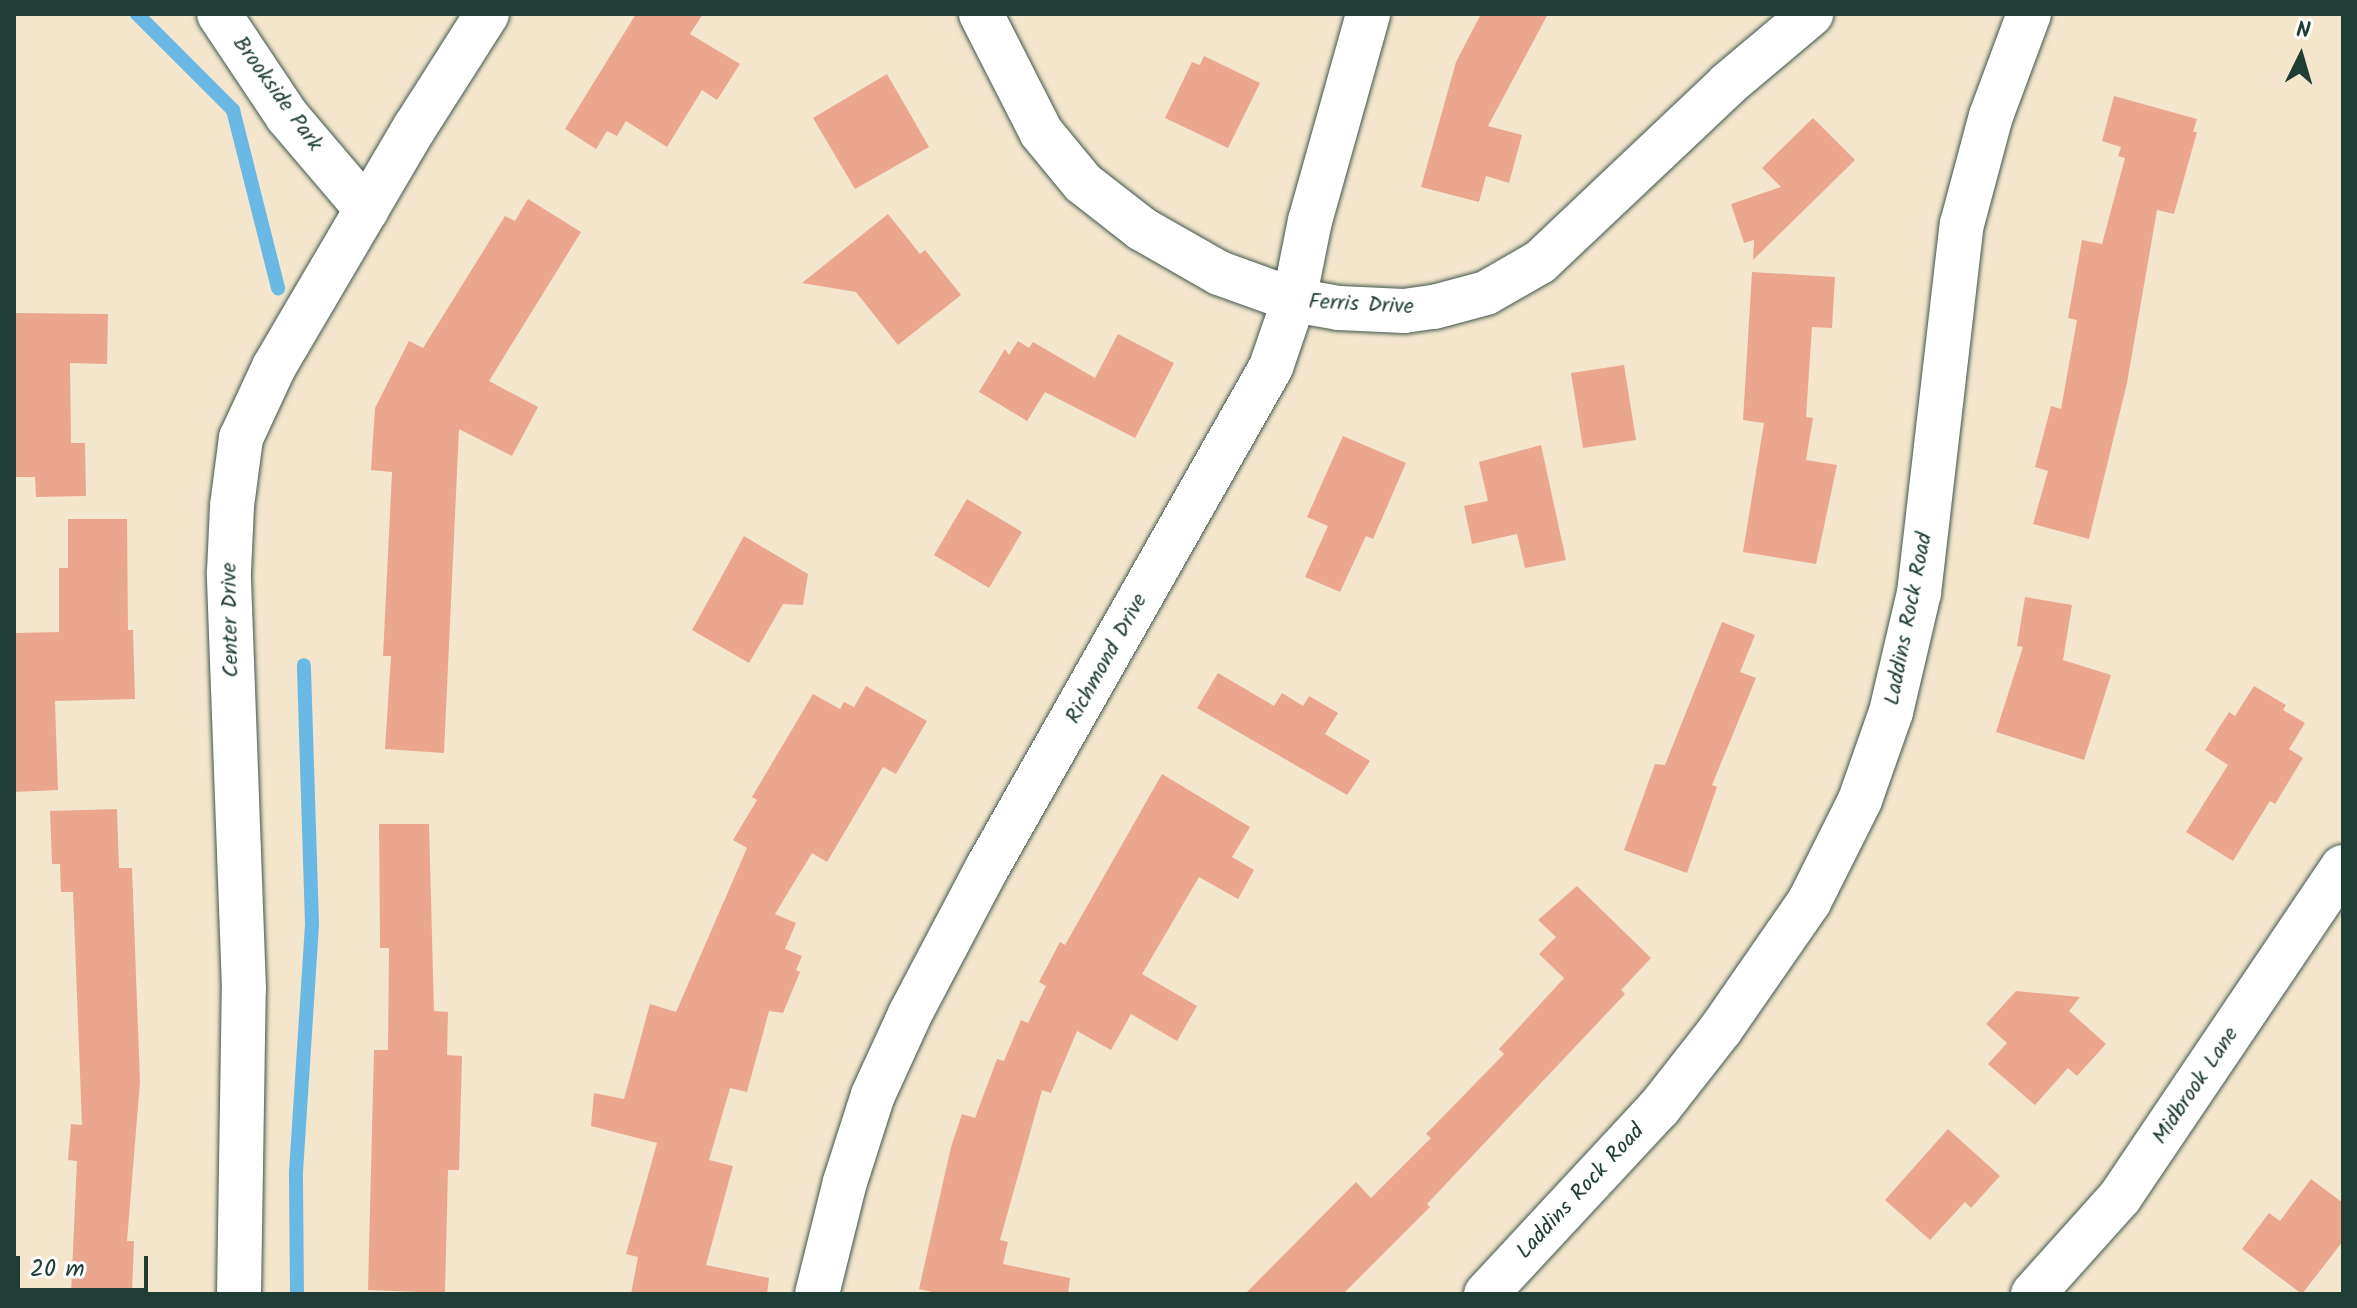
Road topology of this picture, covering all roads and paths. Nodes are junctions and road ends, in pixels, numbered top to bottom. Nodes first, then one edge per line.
1 (219, 14) edge
2 (487, 14) edge
3 (981, 14) edge
4 (1368, 14) edge
5 (1811, 14) edge
6 (2029, 14) edge
7 (367, 210) junction
8 (1294, 300) junction
9 (2343, 867) edge
10 (239, 1294) edge
11 (817, 1294) edge
12 (1486, 1294) edge
13 (2033, 1294) edge

1 - 7 street, Brookside Park
2 - 7 street, Center Drive
3 - 8 street, Ferris Drive
4 - 8 street, Richmond Drive
5 - 8 street, Ferris Drive
6 - 12 street, Laddins Rock Road
7 - 10 street, Center Drive
8 - 11 street, Richmond Drive
9 - 13 street, Midbrook Lane

